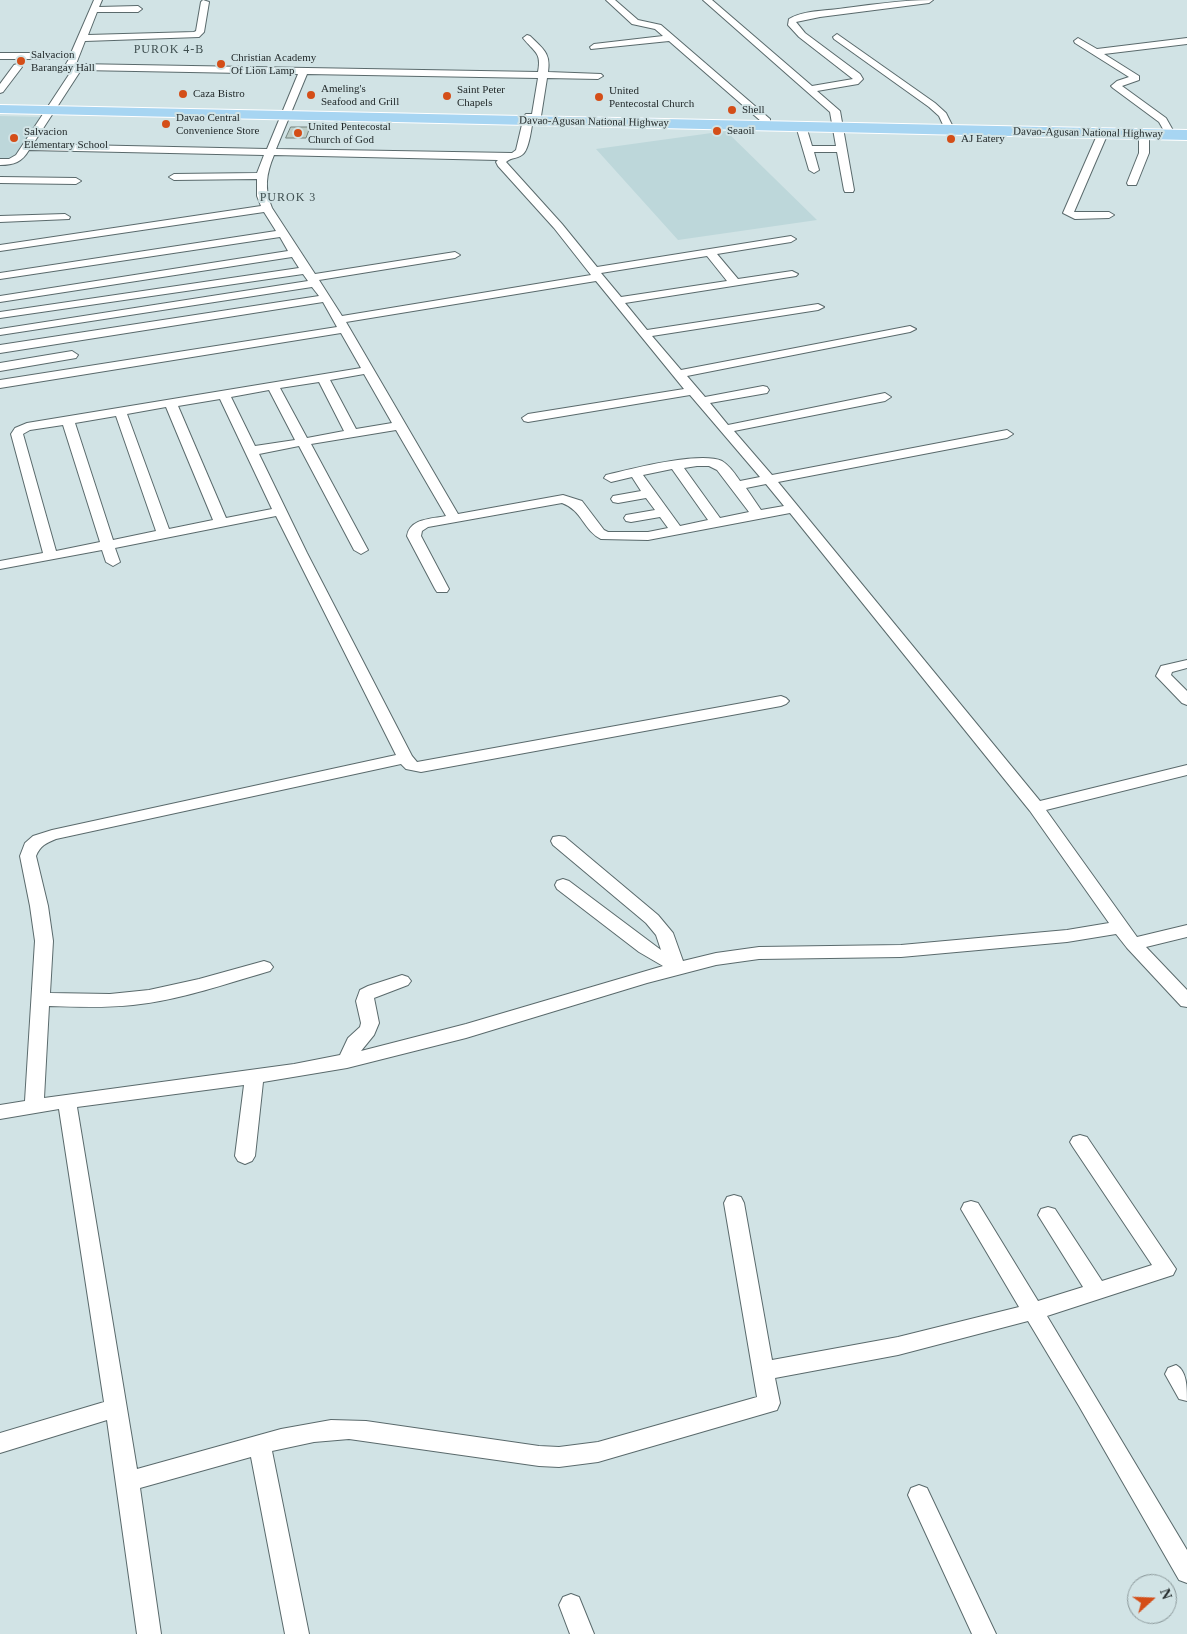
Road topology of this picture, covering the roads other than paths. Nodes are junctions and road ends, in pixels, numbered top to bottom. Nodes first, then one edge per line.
1 (98, 0) edge
2 (610, 0) edge
3 (707, 0) edge
4 (929, 0) edge
5 (205, 2) dead end
6 (138, 9) dead end
7 (94, 10) junction
8 (837, 37) dead end
9 (83, 38) junction
10 (527, 38) dead end
11 (670, 38) junction
12 (1078, 41) dead end
13 (1187, 41) edge
14 (594, 47) dead end
15 (1095, 52) junction
16 (0, 56) edge
17 (75, 56) junction
18 (17, 67) dead end
19 (78, 68) junction
20 (304, 71) junction
21 (542, 76) junction
22 (598, 76) dead end
23 (812, 89) junction
24 (0, 90) edge
25 (0, 105) edge
26 (51, 108) junction
27 (0, 109) edge
28 (286, 113) junction
29 (531, 118) junction
30 (767, 123) junction
31 (838, 125) junction
32 (947, 125) junction
33 (801, 126) junction
34 (980, 128) junction
35 (1187, 130) edge
36 (1169, 132) junction
37 (1103, 133) junction
38 (1144, 134) junction
39 (1187, 135) edge
40 (26, 147) junction
41 (807, 149) junction
42 (842, 149) junction
43 (270, 152) junction
44 (506, 157) junction
45 (0, 162) edge
46 (11, 162) junction
47 (814, 170) dead end
48 (262, 176) junction
49 (174, 177) dead end
50 (0, 179) edge
51 (76, 181) dead end
52 (1132, 183) dead end
53 (849, 190) dead end
54 (267, 208) junction
55 (1109, 215) dead end
56 (65, 217) dead end
57 (0, 219) edge
58 (283, 233) junction
59 (791, 239) dead end
60 (0, 248) edge
61 (295, 253) junction
62 (710, 253) junction
63 (456, 255) dead end
64 (596, 274) junction
65 (792, 274) dead end
66 (0, 276) edge
67 (311, 277) junction
68 (735, 283) junction
69 (43, 292) junction
70 (0, 298) edge
71 (326, 298) junction
72 (618, 301) junction
73 (818, 307) dead end
74 (48, 308) junction
75 (0, 315) edge
76 (53, 324) junction
77 (342, 324) junction
78 (910, 329) dead end
79 (0, 332) edge
80 (644, 334) junction
81 (62, 339) junction
82 (0, 349) edge
83 (72, 355) junction
84 (0, 367) edge
85 (369, 370) junction
86 (78, 371) junction
87 (680, 374) junction
88 (323, 378) junction
89 (0, 384) edge
90 (273, 386) junction
91 (764, 390) dead end
92 (224, 395) junction
93 (698, 396) junction
94 (885, 397) dead end
95 (171, 404) junction
96 (120, 411) junction
97 (528, 418) dead end
98 (68, 420) junction
99 (401, 425) junction
100 (726, 429) junction
101 (352, 434) junction
102 (1007, 434) dead end
103 (302, 442) junction
104 (251, 451) junction
105 (676, 466) junction
106 (635, 473) junction
107 (612, 478) dead end
108 (767, 479) junction
109 (736, 486) junction
110 (650, 493) junction
111 (618, 499) dead end
112 (793, 508) junction
113 (281, 511) junction
114 (663, 512) junction
115 (758, 515) junction
116 (454, 518) junction
117 (631, 518) dead end
118 (221, 523) junction
119 (717, 523) junction
120 (677, 531) junction
121 (164, 534) junction
122 (108, 545) junction
123 (361, 550) dead end
124 (51, 556) junction
125 (113, 562) dead end
126 (0, 566) edge
127 (442, 589) dead end
128 (1187, 664) edge
129 (1186, 699) edge
130 (781, 701) dead end
131 (405, 758) junction
132 (1187, 770) edge
133 (1036, 807) junction
134 (558, 840) dead end
135 (563, 885) dead end
136 (1120, 927) junction
137 (1187, 931) edge
138 (1133, 944) junction
139 (676, 966) junction
140 (264, 967) dead end
141 (402, 981) dead end
142 (40, 999) junction
143 (1187, 1000) edge
144 (347, 1061) junction
145 (254, 1076) junction
146 (66, 1101) junction
147 (34, 1106) junction
148 (0, 1112) edge
149 (1080, 1142) dead end
150 (245, 1156) dead end
151 (734, 1203) dead end
152 (972, 1209) dead end
153 (1048, 1215) dead end
154 (1097, 1290) junction
155 (1034, 1311) junction
156 (763, 1370) junction
157 (1176, 1374) dead end
158 (1187, 1392) edge
159 (116, 1408) junction
160 (0, 1443) edge
161 (260, 1444) junction
162 (128, 1482) junction
163 (919, 1495) dead end
164 (1187, 1572) edge
165 (571, 1606) dead end
166 (149, 1634) edge
167 (297, 1634) edge
168 (582, 1634) edge
169 (984, 1634) edge

1 - 7 street
2 - 11 street
3 - 23 street
4 - 23 street
5 - 9 street
6 - 7 street
7 - 9 street
8 - 32 street
9 - 17 street
10 - 21 street
11 - 14 street
11 - 30 street
12 - 15 street
13 - 15 street
15 - 36 street
16 - 17 street
17 - 19 street
18 - 24 street
19 - 20 street
19 - 26 street
20 - 21 street
20 - 28 street
21 - 22 street
21 - 29 street
23 - 31 street
25 - 26 highway, Davao-Agusan National Highway
26 - 27 highway, Davao-Agusan National Highway
26 - 28 highway, Davao-Agusan National Highway
26 - 40 street
28 - 29 highway, Davao-Agusan National Highway
28 - 43 street
29 - 30 highway, Davao-Agusan National Highway
29 - 44 street
30 - 31 highway, Davao-Agusan National Highway
30 - 33 highway, Davao-Agusan National Highway
31 - 32 highway, Davao-Agusan National Highway
31 - 33 highway, Davao-Agusan National Highway
31 - 34 highway, Davao-Agusan National Highway
31 - 42 street
32 - 34 highway, Davao-Agusan National Highway
33 - 41 street
34 - 36 highway, Davao-Agusan National Highway
34 - 37 highway, Davao-Agusan National Highway
35 - 36 highway, Davao-Agusan National Highway
36 - 38 highway, Davao-Agusan National Highway
36 - 39 highway, Davao-Agusan National Highway
37 - 38 highway, Davao-Agusan National Highway
37 - 55 street
38 - 52 street
40 - 43 street
40 - 46 street
41 - 42 street
41 - 47 street
42 - 53 street
43 - 44 street
43 - 48 street
44 - 64 street
45 - 46 street
46 - 50 street
48 - 49 street
48 - 54 street
50 - 51 street
54 - 58 street
54 - 60 street
56 - 57 street
58 - 61 street
58 - 66 street
59 - 62 street
61 - 67 street
61 - 69 street
62 - 64 street
62 - 68 street
63 - 67 street
64 - 72 street
64 - 77 street
65 - 68 street
67 - 71 street
67 - 74 street
67 - 76 street
68 - 72 street
69 - 70 street
69 - 74 street
71 - 77 street
71 - 81 street
72 - 80 street
73 - 80 street
74 - 75 street
74 - 76 street
76 - 79 street
76 - 81 street
77 - 85 street
77 - 86 street
78 - 87 street
80 - 87 street
81 - 82 street
81 - 83 street
83 - 84 street
83 - 86 street
85 - 88 street
85 - 99 street
86 - 89 street
87 - 93 street
88 - 90 street
88 - 101 street
90 - 92 street
90 - 103 street
91 - 93 street
92 - 95 street
92 - 104 street
93 - 97 street
93 - 100 street
94 - 100 street
95 - 96 street
95 - 118 street
96 - 98 street
96 - 121 street
98 - 122 street
98 - 124 street
99 - 101 street
99 - 116 street
100 - 108 street
101 - 103 street
102 - 108 street
103 - 104 street
103 - 123 street
104 - 113 street
105 - 106 street
105 - 109 street
105 - 119 street
106 - 107 street
106 - 110 street
108 - 109 street
108 - 112 street
109 - 115 street
110 - 111 street
110 - 114 street
112 - 115 street
112 - 133 street
113 - 118 street
113 - 131 street
114 - 117 street
114 - 120 street
115 - 119 street
116 - 120 street
116 - 127 street
118 - 121 street
119 - 120 street
121 - 122 street
122 - 124 street
122 - 125 street
124 - 126 street
128 - 129 street
130 - 131 street
131 - 142 street
132 - 133 street
133 - 136 street
134 - 139 street
135 - 139 street
136 - 138 street
136 - 139 street
137 - 138 street
138 - 143 street
139 - 144 street
140 - 142 street
141 - 144 street
142 - 147 street
144 - 145 street
145 - 146 street
145 - 150 street
146 - 147 street
146 - 159 street
147 - 148 street
149 - 154 street
151 - 156 street
152 - 155 street
153 - 154 street
154 - 155 street
155 - 156 street
155 - 164 street
156 - 161 street
157 - 158 street
159 - 160 street
159 - 162 street
161 - 162 street
161 - 167 street
162 - 166 street
163 - 169 street
165 - 168 street

